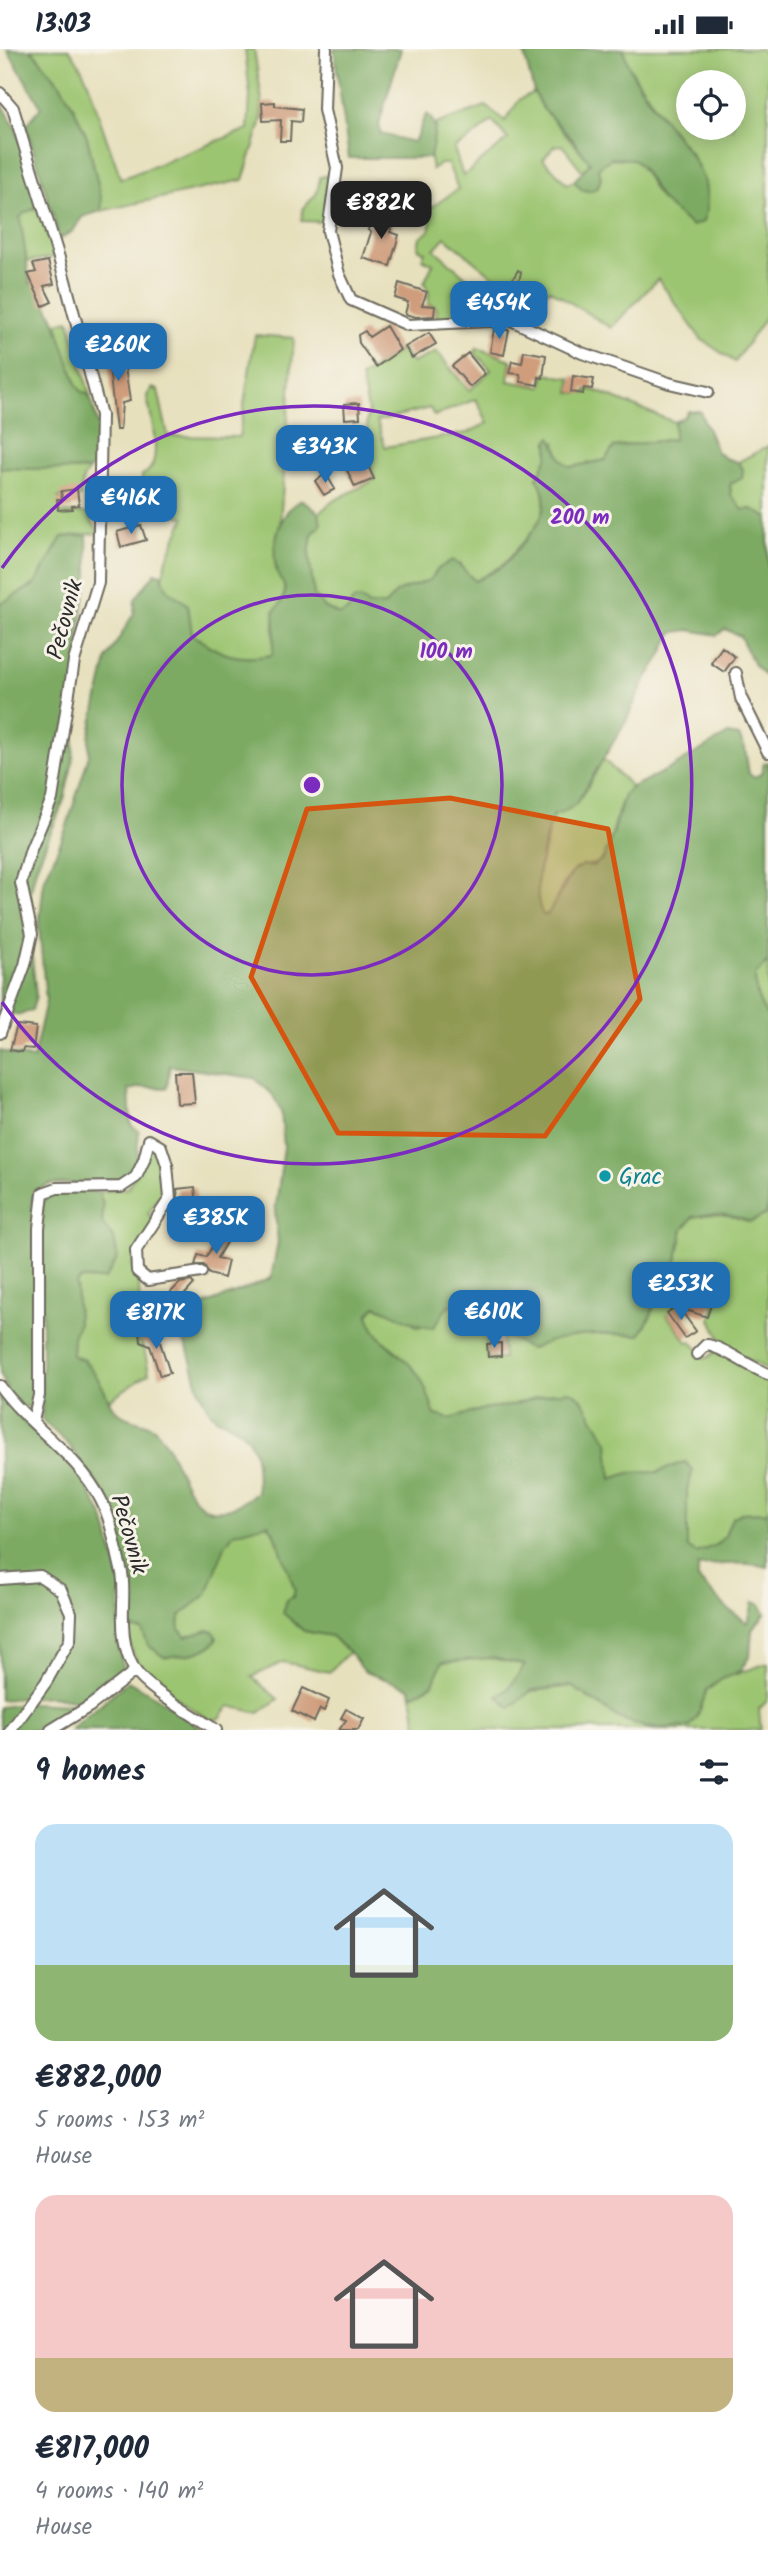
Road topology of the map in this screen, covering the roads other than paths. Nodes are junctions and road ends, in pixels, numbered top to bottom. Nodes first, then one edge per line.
1 (326, 49) edge
2 (0, 93) edge
3 (708, 392) dead end
4 (736, 673) dead end
5 (768, 752) edge
6 (0, 1033) edge
7 (201, 1272) dead end
8 (697, 1354) dead end
9 (768, 1374) edge
10 (0, 1386) edge
11 (33, 1421) junction
12 (0, 1579) edge
13 (135, 1671) junction
14 (11, 1730) edge
15 (51, 1730) edge
16 (216, 1730) edge

1 - 3 street
2 - 6 street, Pečovnik
4 - 5 street
7 - 11 street
8 - 9 street
10 - 11 street, Pečovnik
11 - 13 street, Pečovnik
12 - 14 street
13 - 15 street
13 - 16 street

